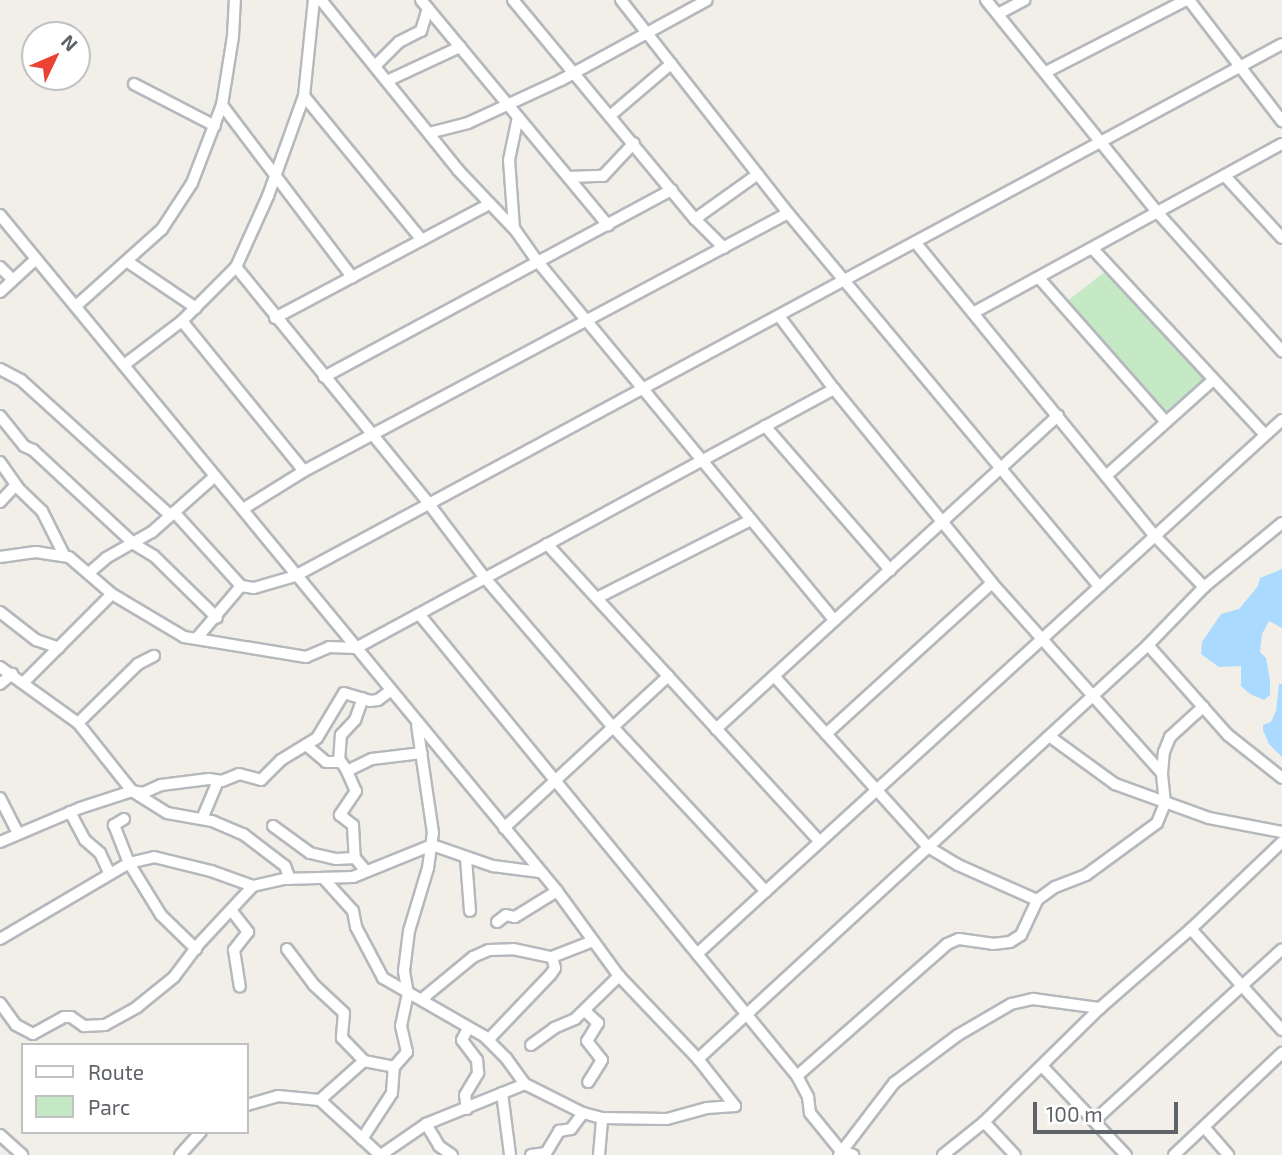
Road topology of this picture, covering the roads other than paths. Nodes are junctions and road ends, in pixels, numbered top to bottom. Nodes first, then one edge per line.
1 (235, 0) edge
2 (314, 0) edge
3 (321, 0) edge
4 (621, 0) edge
5 (707, 0) edge
6 (986, 0) edge
7 (1024, 0) edge
8 (1187, 0) edge
9 (515, 1) edge
10 (424, 4) edge
11 (998, 15) junction
12 (647, 32) junction
13 (1282, 44) edge
14 (460, 47) junction
15 (671, 64) junction
16 (375, 66) junction
17 (1240, 67) junction
18 (1046, 72) junction
19 (574, 73) junction
20 (387, 81) junction
21 (134, 84) dead end
22 (304, 96) junction
23 (222, 105) junction
24 (508, 105) junction
25 (611, 115) junction
26 (518, 117) junction
27 (1282, 121) edge
28 (215, 126) junction
29 (429, 133) junction
30 (1102, 141) junction
31 (634, 143) junction
32 (1282, 144) edge
33 (277, 174) junction
34 (758, 174) junction
35 (1225, 176) junction
36 (568, 177) junction
37 (672, 190) junction
38 (489, 204) junction
39 (789, 213) junction
40 (1158, 213) junction
41 (0, 215) edge
42 (695, 219) junction
43 (608, 225) junction
44 (514, 228) junction
45 (1282, 238) edge
46 (422, 240) junction
47 (915, 242) junction
48 (724, 248) junction
49 (1093, 249) junction
50 (36, 259) junction
51 (128, 262) junction
52 (538, 262) junction
53 (0, 267) edge
54 (236, 267) junction
55 (352, 277) junction
56 (1039, 278) junction
57 (12, 279) junction
58 (844, 280) junction
59 (0, 292) edge
60 (76, 306) junction
61 (197, 308) junction
62 (973, 313) junction
63 (779, 316) junction
64 (275, 318) junction
65 (182, 321) junction
66 (586, 321) junction
67 (1282, 351) edge
68 (124, 365) junction
69 (0, 369) edge
70 (324, 377) junction
71 (1212, 381) junction
72 (642, 388) junction
73 (834, 389) junction
74 (0, 416) edge
75 (1058, 416) junction
76 (1282, 420) edge
77 (1166, 422) junction
78 (765, 426) junction
79 (372, 435) junction
80 (1265, 435) junction
81 (702, 461) junction
82 (0, 462) edge
83 (999, 468) junction
84 (304, 471) junction
85 (1106, 475) junction
86 (215, 476) junction
87 (16, 485) junction
88 (0, 503) edge
89 (429, 504) junction
90 (243, 509) junction
91 (172, 513) junction
92 (751, 520) junction
93 (942, 521) junction
94 (1282, 523) edge
95 (1155, 536) junction
96 (134, 544) junction
97 (547, 544) junction
98 (2, 554) edge
99 (64, 555) junction
100 (890, 570) junction
101 (89, 573) junction
102 (295, 576) junction
103 (485, 578) junction
104 (992, 583) junction
105 (242, 586) junction
106 (1100, 586) junction
107 (1204, 587) junction
108 (112, 594) junction
109 (597, 598) junction
110 (0, 611) edge
111 (418, 614) junction
112 (217, 618) junction
113 (834, 620) junction
114 (1041, 638) junction
115 (196, 639) junction
116 (1148, 645) junction
117 (60, 648) junction
118 (356, 648) junction
119 (154, 656) dead end
120 (0, 667) edge
121 (12, 674) junction
122 (668, 676) junction
123 (774, 676) junction
124 (24, 681) junction
125 (0, 684) edge
126 (390, 691) junction
127 (1093, 695) junction
128 (363, 698) junction
129 (1203, 707) junction
130 (417, 722) junction
131 (78, 723) junction
132 (612, 726) junction
133 (716, 729) junction
134 (826, 734) junction
135 (1049, 736) junction
136 (306, 745) junction
137 (422, 753) junction
138 (338, 762) junction
139 (347, 771) junction
140 (1162, 773) junction
141 (1282, 778) edge
142 (556, 779) junction
143 (218, 781) junction
144 (876, 790) junction
145 (131, 791) junction
146 (0, 798) edge
147 (1166, 803) junction
148 (70, 812) junction
149 (124, 819) dead end
150 (202, 819) junction
151 (273, 826) dead end
152 (504, 828) junction
153 (1282, 832) edge
154 (18, 833) junction
155 (0, 842) edge
156 (820, 842) junction
157 (1282, 842) edge
158 (432, 845) junction
159 (928, 847) junction
160 (355, 858) junction
161 (466, 858) junction
162 (129, 863) junction
163 (366, 872) junction
164 (540, 872) junction
165 (110, 874) junction
166 (290, 879) junction
167 (325, 880) junction
168 (253, 886) junction
169 (557, 891) junction
170 (766, 892) junction
171 (1037, 900) junction
172 (231, 910) junction
173 (470, 911) dead end
174 (497, 922) dead end
175 (1191, 929) junction
176 (0, 939) edge
177 (593, 942) junction
178 (196, 949) junction
179 (287, 949) dead end
180 (1282, 949) edge
181 (697, 954) junction
182 (552, 957) junction
183 (619, 976) junction
184 (1242, 986) junction
185 (240, 987) dead end
186 (408, 994) junction
187 (422, 999) junction
188 (0, 1003) edge
189 (1100, 1008) junction
190 (585, 1011) junction
191 (746, 1014) junction
192 (468, 1028) junction
193 (1282, 1030) edge
194 (488, 1040) junction
195 (531, 1045) dead end
196 (1282, 1053) edge
197 (698, 1059) junction
198 (364, 1061) junction
199 (1043, 1067) junction
200 (394, 1068) junction
201 (797, 1076) junction
202 (588, 1083) dead end
203 (525, 1084) junction
204 (502, 1093) junction
205 (320, 1100) junction
206 (248, 1105) edge
207 (467, 1109) junction
208 (583, 1113) junction
209 (602, 1118) junction
210 (1095, 1120) junction
211 (984, 1122) junction
212 (426, 1124) junction
213 (1204, 1128) junction
214 (199, 1134) edge
215 (0, 1135) edge
216 (362, 1139) junction
217 (844, 1154) edge
218 (22, 1155) edge
219 (180, 1155) edge
220 (380, 1155) edge
221 (452, 1155) edge
222 (510, 1155) edge
223 (531, 1155) edge
224 (599, 1155) edge
225 (943, 1155) edge
226 (1015, 1155) edge
227 (1126, 1155) edge
228 (1174, 1155) edge
229 (1228, 1155) edge

1 - 23 street
2 - 22 street
3 - 16 street
4 - 12 street
5 - 12 street
6 - 11 street
7 - 11 street
8 - 17 street
8 - 18 street
9 - 19 street
10 - 14 street
10 - 16 street
11 - 18 street
12 - 15 street
12 - 19 street
13 - 17 street
14 - 20 street
14 - 24 street
15 - 25 street
15 - 34 street
16 - 20 street
17 - 27 street
17 - 30 street
18 - 30 street
19 - 24 street
19 - 25 street
20 - 29 street
21 - 28 street
22 - 33 street
22 - 46 street
23 - 28 street
23 - 33 street
24 - 26 street
24 - 29 street
25 - 31 street
26 - 36 street
26 - 44 street
28 - 51 street
29 - 38 street
30 - 40 street
30 - 47 street
31 - 36 street
31 - 37 street
32 - 35 street
33 - 54 street
33 - 55 street
34 - 39 street
34 - 42 street
35 - 40 street
35 - 45 street
36 - 43 street
37 - 42 street
37 - 43 street
38 - 44 street
38 - 46 street
39 - 48 street
39 - 58 street
40 - 49 street
40 - 67 street
41 - 50 street
42 - 48 street
43 - 52 street
44 - 52 street
46 - 55 street
47 - 58 street
47 - 62 street
48 - 66 street
49 - 56 street
49 - 71 street
50 - 57 street
50 - 60 street
51 - 60 street
51 - 61 street
52 - 66 street
52 - 70 street
53 - 57 street
54 - 61 street
54 - 64 street
55 - 64 street
56 - 62 street
56 - 77 street
57 - 59 street
58 - 63 street
58 - 83 street
60 - 68 street
61 - 65 street
62 - 75 street
63 - 72 street
63 - 73 street
64 - 70 street
65 - 68 street
65 - 84 street
66 - 72 street
66 - 79 street
68 - 86 street
69 - 91 street
70 - 79 street
71 - 77 street
71 - 80 street
72 - 81 street
72 - 89 street
73 - 78 street
73 - 93 street
74 - 96 street
75 - 83 street
75 - 85 street
76 - 80 street
77 - 85 street
78 - 81 street
78 - 100 street
79 - 84 street
79 - 89 street
80 - 95 street
81 - 92 street
81 - 97 street
82 - 87 street
83 - 93 street
83 - 106 street
84 - 90 street
85 - 95 street
86 - 90 street
86 - 91 street
87 - 88 street
87 - 99 street
89 - 102 street
89 - 103 street
90 - 102 street
91 - 96 street
91 - 105 street
92 - 109 street
92 - 113 street
93 - 100 street
93 - 104 street
94 - 107 street
95 - 106 street
95 - 107 street
96 - 101 street
96 - 112 street
97 - 103 street
97 - 109 street
98 - 99 street
99 - 101 street
100 - 113 street
101 - 108 street
102 - 105 street
102 - 118 street
103 - 111 street
103 - 132 street
104 - 114 street
104 - 134 street
105 - 112 street
106 - 114 street
107 - 116 street
108 - 115 street
108 - 117 street
109 - 122 street
110 - 117 street
111 - 118 street
111 - 142 street
112 - 115 street
113 - 123 street
114 - 127 street
114 - 144 street
115 - 118 street
116 - 127 street
116 - 129 street
117 - 124 street
118 - 126 street
119 - 131 street
120 - 121 street
121 - 124 street
121 - 125 street
122 - 132 street
122 - 133 street
123 - 133 street
123 - 134 street
124 - 131 street
126 - 128 street
126 - 130 street
127 - 135 street
127 - 140 street
128 - 136 street
128 - 138 street
129 - 140 street
129 - 141 street
130 - 137 street
130 - 152 street
131 - 145 street
132 - 142 street
132 - 170 street
133 - 156 street
134 - 144 street
135 - 147 street
135 - 159 street
136 - 138 street
136 - 143 street
137 - 139 street
137 - 158 street
138 - 139 street
139 - 160 street
140 - 147 street
142 - 152 street
142 - 181 street
143 - 145 street
143 - 150 street
144 - 156 street
144 - 159 street
145 - 148 street
145 - 150 street
146 - 154 street
147 - 153 street
147 - 171 street
148 - 154 street
148 - 165 street
149 - 162 street
150 - 166 street
151 - 160 street
152 - 164 street
154 - 155 street
156 - 170 street
157 - 175 street
158 - 161 street
158 - 163 street
158 - 186 street
159 - 171 street
159 - 191 street
160 - 163 street
161 - 164 street
161 - 173 street
162 - 165 street
162 - 168 street
162 - 178 street
163 - 167 street
164 - 169 street
165 - 176 street
166 - 167 street
166 - 168 street
167 - 186 street
168 - 172 street
169 - 174 street
169 - 177 street
170 - 181 street
171 - 201 street
172 - 178 street
172 - 185 street
175 - 184 street
175 - 189 street
177 - 182 street
177 - 183 street
178 - 188 street
179 - 198 street
180 - 184 street
181 - 191 street
182 - 187 street
182 - 194 street
183 - 190 street
183 - 197 street
184 - 193 street
184 - 210 street
186 - 187 street
186 - 200 street
187 - 192 street
189 - 199 street
189 - 217 street
190 - 195 street
190 - 202 street
191 - 197 street
191 - 201 street
192 - 194 street
192 - 207 street
194 - 203 street
196 - 213 street
197 - 209 street
198 - 200 street
198 - 205 street
199 - 210 street
199 - 211 street
200 - 216 street
201 - 217 street
203 - 204 street
203 - 208 street
204 - 207 street
204 - 222 street
205 - 206 street
205 - 216 street
207 - 212 street
208 - 209 street
208 - 223 street
209 - 224 street
210 - 227 street
211 - 225 street
211 - 226 street
212 - 220 street
212 - 221 street
213 - 228 street
213 - 229 street
214 - 219 street
215 - 218 street
216 - 220 street

